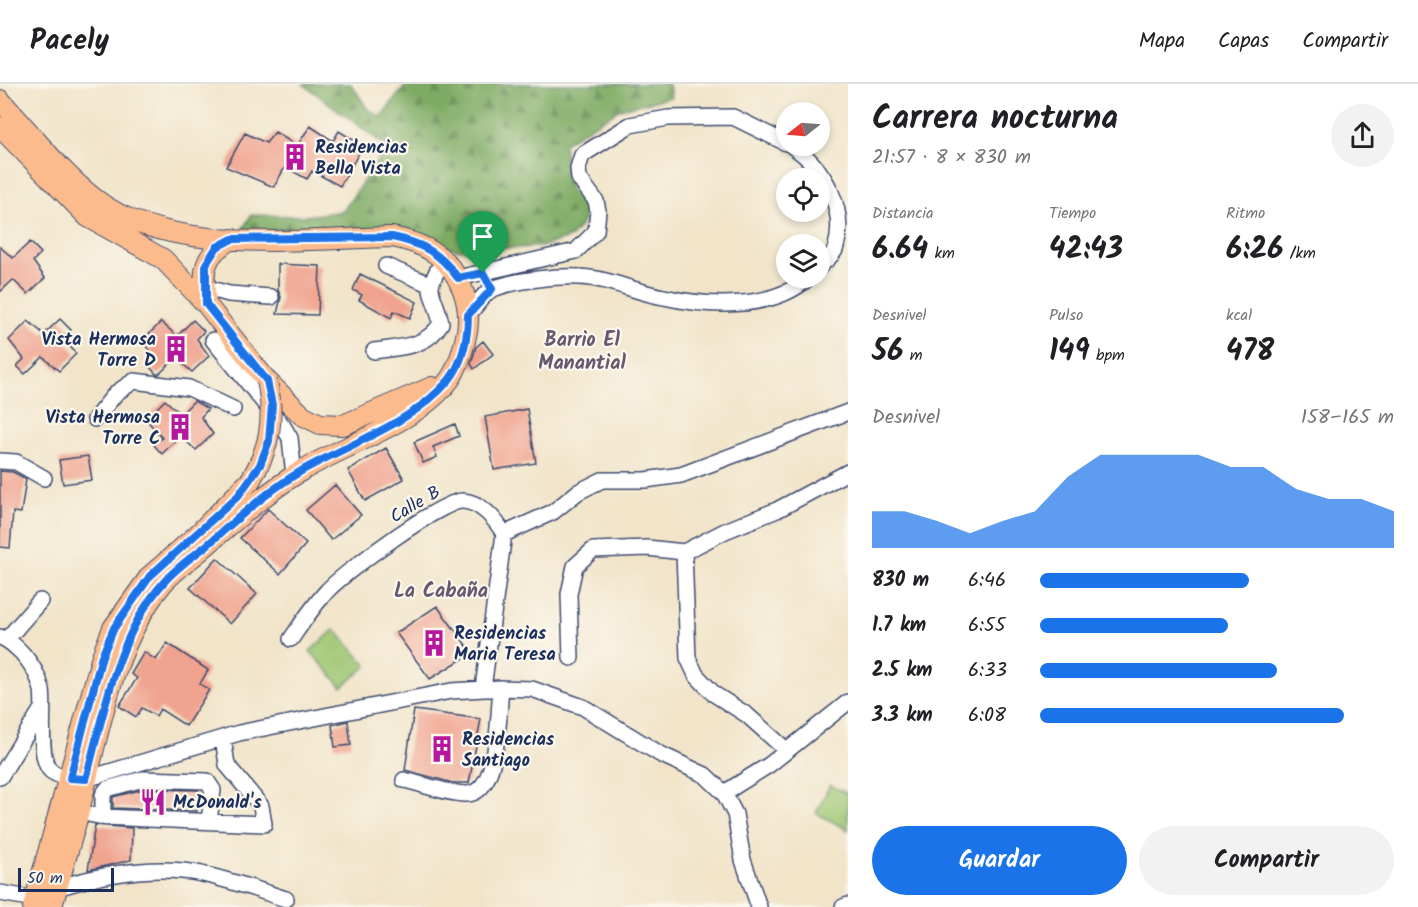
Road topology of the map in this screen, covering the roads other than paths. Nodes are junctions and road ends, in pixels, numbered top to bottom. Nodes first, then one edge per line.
1 (0, 100) edge
2 (0, 127) edge
3 (776, 138) edge
4 (805, 156) edge
5 (232, 239) junction
6 (830, 257) edge
7 (444, 260) junction
8 (386, 266) dead end
9 (483, 273) junction
10 (458, 278) junction
11 (429, 284) junction
12 (797, 288) edge
13 (492, 289) junction
14 (205, 296) junction
15 (271, 297) dead end
16 (468, 315) junction
17 (213, 340) dead end
18 (374, 351) dead end
19 (451, 378) junction
20 (267, 381) junction
21 (233, 409) dead end
22 (848, 412) edge
23 (95, 419) dead end
24 (0, 461) edge
25 (848, 472) edge
26 (294, 476) junction
27 (44, 478) dead end
28 (504, 534) junction
29 (684, 552) junction
30 (40, 601) dead end
31 (4, 638) edge
32 (291, 639) dead end
33 (571, 658) dead end
34 (483, 688) junction
35 (501, 688) junction
36 (848, 702) edge
37 (41, 711) junction
38 (223, 738) junction
39 (786, 750) junction
40 (0, 777) edge
41 (78, 779) junction
42 (404, 780) dead end
43 (724, 793) junction
44 (79, 812) junction
45 (103, 817) junction
46 (209, 821) junction
47 (57, 888) junction
48 (0, 893) edge
49 (286, 899) dead end
50 (40, 904) edge
51 (848, 905) edge
52 (759, 907) edge
53 (843, 907) edge

1 - 5 main road
2 - 14 main road
3 - 9 street
4 - 6 street
5 - 7 main road
5 - 14 main road
7 - 10 main road
7 - 11 street
8 - 11 street
9 - 10 street
9 - 13 street
10 - 16 main road
11 - 18 street
12 - 13 street
13 - 16 street
14 - 15 street
14 - 20 main road
16 - 19 main road
17 - 26 street
19 - 20 main road
19 - 26 main road
20 - 41 main road, bridge
21 - 23 street
22 - 28 street
24 - 27 street
25 - 29 street
26 - 41 main road
28 - 32 street, Calle B
28 - 34 street
29 - 33 street
29 - 39 street
30 - 31 street
31 - 37 street
34 - 35 street
34 - 38 street
35 - 42 street
35 - 43 street
36 - 39 street
37 - 40 street
37 - 41 street
38 - 41 street
38 - 46 street
39 - 43 street
41 - 44 main road
41 - 50 main road
43 - 52 street
44 - 45 street
44 - 47 main road
45 - 46 street
45 - 46 street
47 - 49 street
47 - 50 main road
48 - 50 street
51 - 53 street

